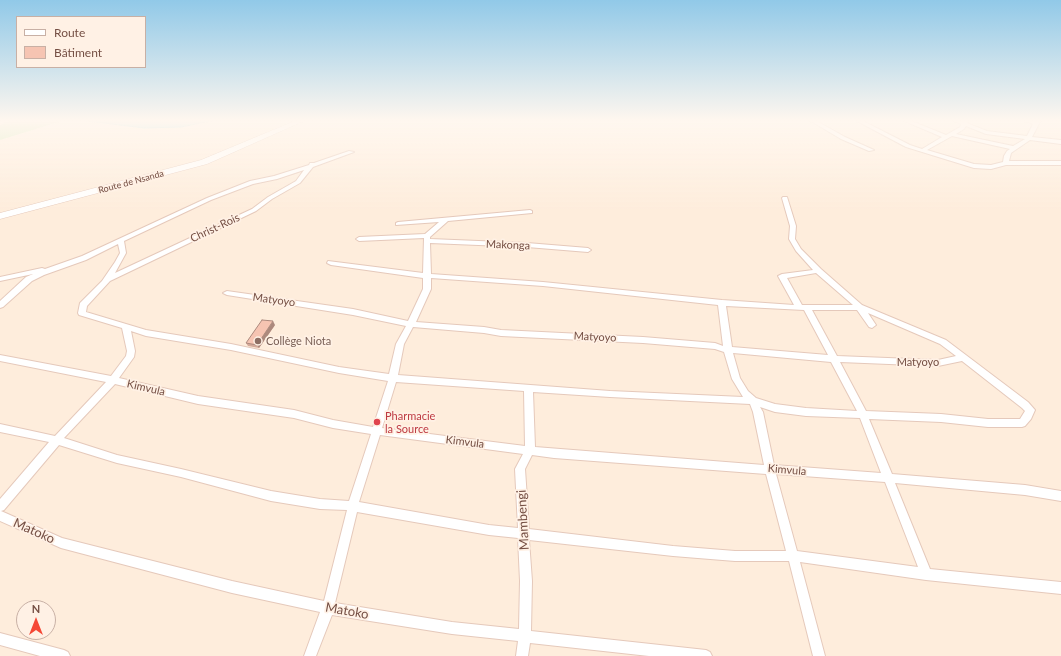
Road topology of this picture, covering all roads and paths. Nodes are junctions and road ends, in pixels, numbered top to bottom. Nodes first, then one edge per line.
1 (231, 151) edge
2 (919, 151) edge
3 (1011, 151) edge
4 (351, 152) dead end
5 (922, 152) joint
6 (1006, 163) junction
7 (1061, 163) edge
8 (312, 164) junction
9 (785, 198) dead end
10 (530, 212) dead end
11 (0, 216) edge
12 (447, 219) junction
13 (398, 224) dead end
14 (359, 239) dead end
15 (427, 239) junction
16 (121, 241) junction
17 (588, 250) dead end
18 (331, 263) dead end
19 (49, 270) junction
20 (818, 271) junction
21 (428, 276) junction
22 (0, 279) edge
23 (108, 279) junction
24 (227, 293) dead end
25 (722, 303) junction
26 (0, 305) edge
27 (860, 307) junction
28 (803, 308) junction
29 (411, 324) junction
30 (872, 325) dead end
31 (126, 328) junction
32 (728, 350) junction
33 (0, 358) edge
34 (964, 358) junction
35 (835, 359) junction
36 (393, 378) junction
37 (113, 380) junction
38 (528, 387) junction
39 (753, 401) junction
40 (863, 414) junction
41 (0, 428) edge
42 (376, 431) junction
43 (57, 440) junction
44 (530, 449) junction
45 (770, 469) junction
46 (888, 478) junction
47 (1061, 496) edge
48 (353, 506) junction
49 (0, 507) edge
50 (0, 516) edge
51 (524, 534) junction
52 (793, 556) junction
53 (926, 574) junction
54 (1061, 588) edge
55 (328, 608) junction
56 (525, 635) junction
57 (0, 640) edge
58 (64, 656) edge
59 (310, 656) edge
60 (522, 656) edge
61 (706, 656) edge
62 (819, 656) edge

1 - 11 street, Route de Nsanda
2 - 5 street
3 - 6 street
4 - 8 street
5 - 6 street
6 - 7 street
8 - 16 street
8 - 23 street, Christ-Rois
9 - 20 street
10 - 12 street
12 - 13 street
12 - 15 street
14 - 15 street, Makonga
15 - 17 street, Makonga
15 - 21 street
16 - 19 street
16 - 23 street
18 - 21 street
19 - 22 street
19 - 26 street
20 - 27 street
20 - 28 street
21 - 25 street
21 - 29 street
23 - 31 street
24 - 29 street, Matyoyo
25 - 28 street
25 - 32 street
27 - 28 street
27 - 30 street
27 - 34 street
28 - 35 street
29 - 32 street, Matyoyo
29 - 36 street
31 - 36 street
31 - 37 street
32 - 35 street, Matyoyo
32 - 39 street
33 - 37 street, Kimvula
34 - 35 street, Matyoyo
34 - 40 street
35 - 40 street
36 - 38 street
36 - 42 street
37 - 42 street, Kimvula
37 - 43 street
38 - 39 street
38 - 44 street, Mambengi
39 - 40 street
39 - 45 street
40 - 46 street
41 - 43 street
42 - 44 street, Kimvula
42 - 48 street
43 - 48 street
43 - 49 street
44 - 45 street, Kimvula
44 - 51 street, Mambengi
45 - 46 street, Kimvula
45 - 52 street
46 - 47 street, Kimvula
46 - 53 street
48 - 51 street
48 - 55 street
50 - 55 street, Matoko
51 - 52 street
51 - 56 street, Mambengi
52 - 53 street
52 - 62 street
53 - 54 street
55 - 56 street, Matoko
55 - 59 street
56 - 60 street, Mambengi
56 - 61 street, Matoko
57 - 58 street

